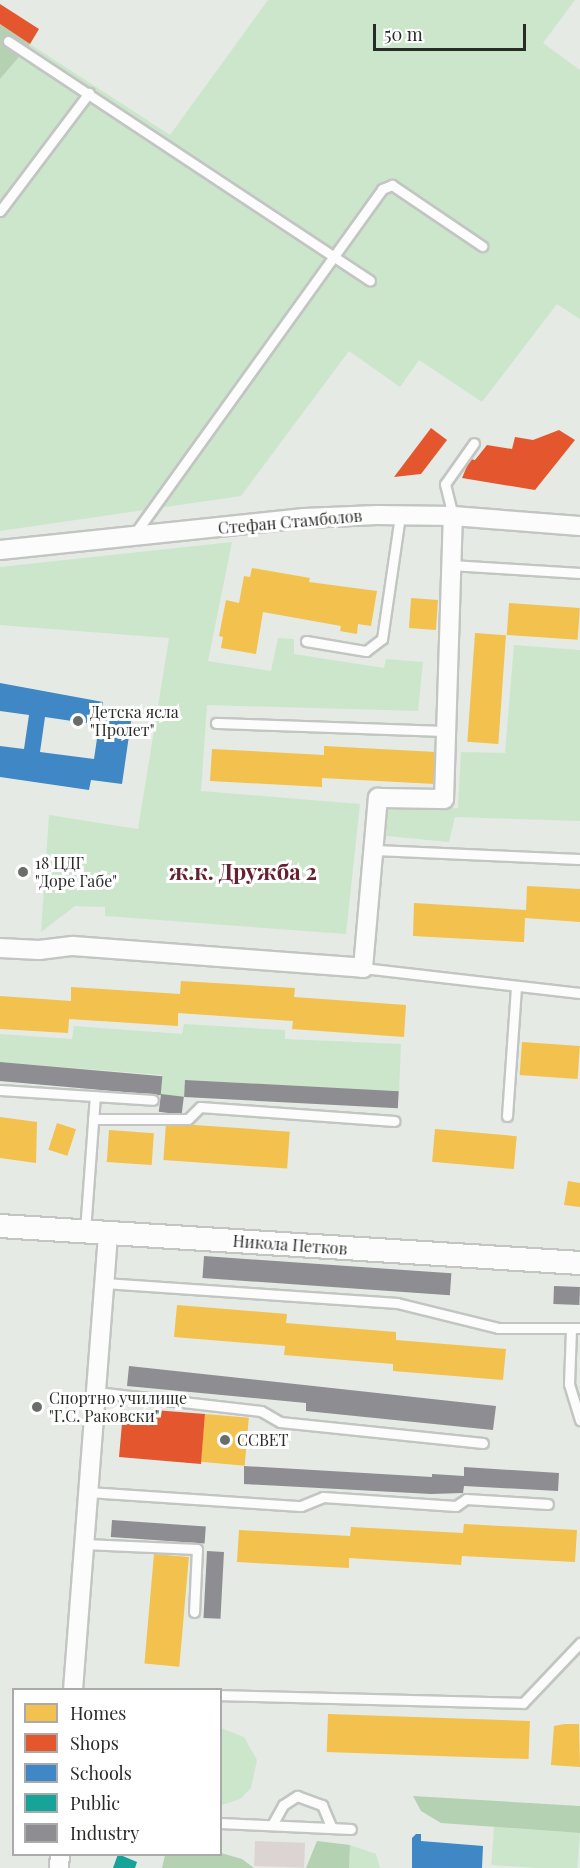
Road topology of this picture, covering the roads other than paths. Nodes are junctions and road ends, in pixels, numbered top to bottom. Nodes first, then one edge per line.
1 (8, 40) dead end
2 (89, 93) junction
3 (0, 211) edge
4 (482, 246) dead end
5 (334, 257) junction
6 (370, 281) dead end
7 (474, 443) dead end
8 (400, 515) junction
9 (453, 516) junction
10 (580, 526) edge
11 (131, 538) junction
12 (0, 550) edge
13 (451, 565) junction
14 (580, 573) edge
15 (306, 641) dead end
16 (216, 723) dead end
17 (447, 731) junction
18 (374, 850) junction
19 (580, 859) edge
20 (0, 948) edge
21 (363, 968) junction
22 (516, 986) junction
23 (580, 993) edge
24 (0, 1090) edge
25 (94, 1096) junction
26 (153, 1100) dead end
27 (507, 1116) dead end
28 (93, 1119) junction
29 (394, 1121) dead end
30 (0, 1226) edge
31 (85, 1232) junction
32 (108, 1233) junction
33 (580, 1263) edge
34 (104, 1283) junction
35 (575, 1328) edge
36 (96, 1392) junction
37 (580, 1420) edge
38 (483, 1443) dead end
39 (88, 1492) junction
40 (548, 1504) dead end
41 (84, 1544) junction
42 (194, 1612) dead end
43 (580, 1643) edge
44 (72, 1688) edge
45 (222, 1695) edge
46 (222, 1823) edge
47 (272, 1826) junction
48 (332, 1828) junction
49 (351, 1829) dead end

1 - 2 lane
2 - 3 lane
2 - 5 lane
4 - 5 lane
5 - 6 lane
5 - 11 lane
7 - 9 lane
8 - 9 street, Стефан Стамболов
8 - 11 street, Стефан Стамболов
8 - 15 lane
9 - 10 street, Стефан Стамболов
9 - 13 street
11 - 12 street, Стефан Стамболов
13 - 14 lane
13 - 17 street
16 - 17 lane
17 - 18 street
18 - 19 lane
18 - 21 street
20 - 21 street
21 - 22 lane
22 - 23 lane
22 - 27 lane
24 - 25 lane
25 - 26 lane
25 - 28 lane
28 - 29 lane
28 - 31 lane
30 - 31 street, Никола Петков
31 - 32 street, Никола Петков
32 - 33 street, Никола Петков
32 - 34 street
34 - 35 lane
34 - 36 street
35 - 37 lane
36 - 38 lane
36 - 39 street
39 - 40 lane
39 - 41 street
41 - 42 lane
41 - 44 street
43 - 45 lane
46 - 47 lane
47 - 48 lane
47 - 48 lane
48 - 49 lane

